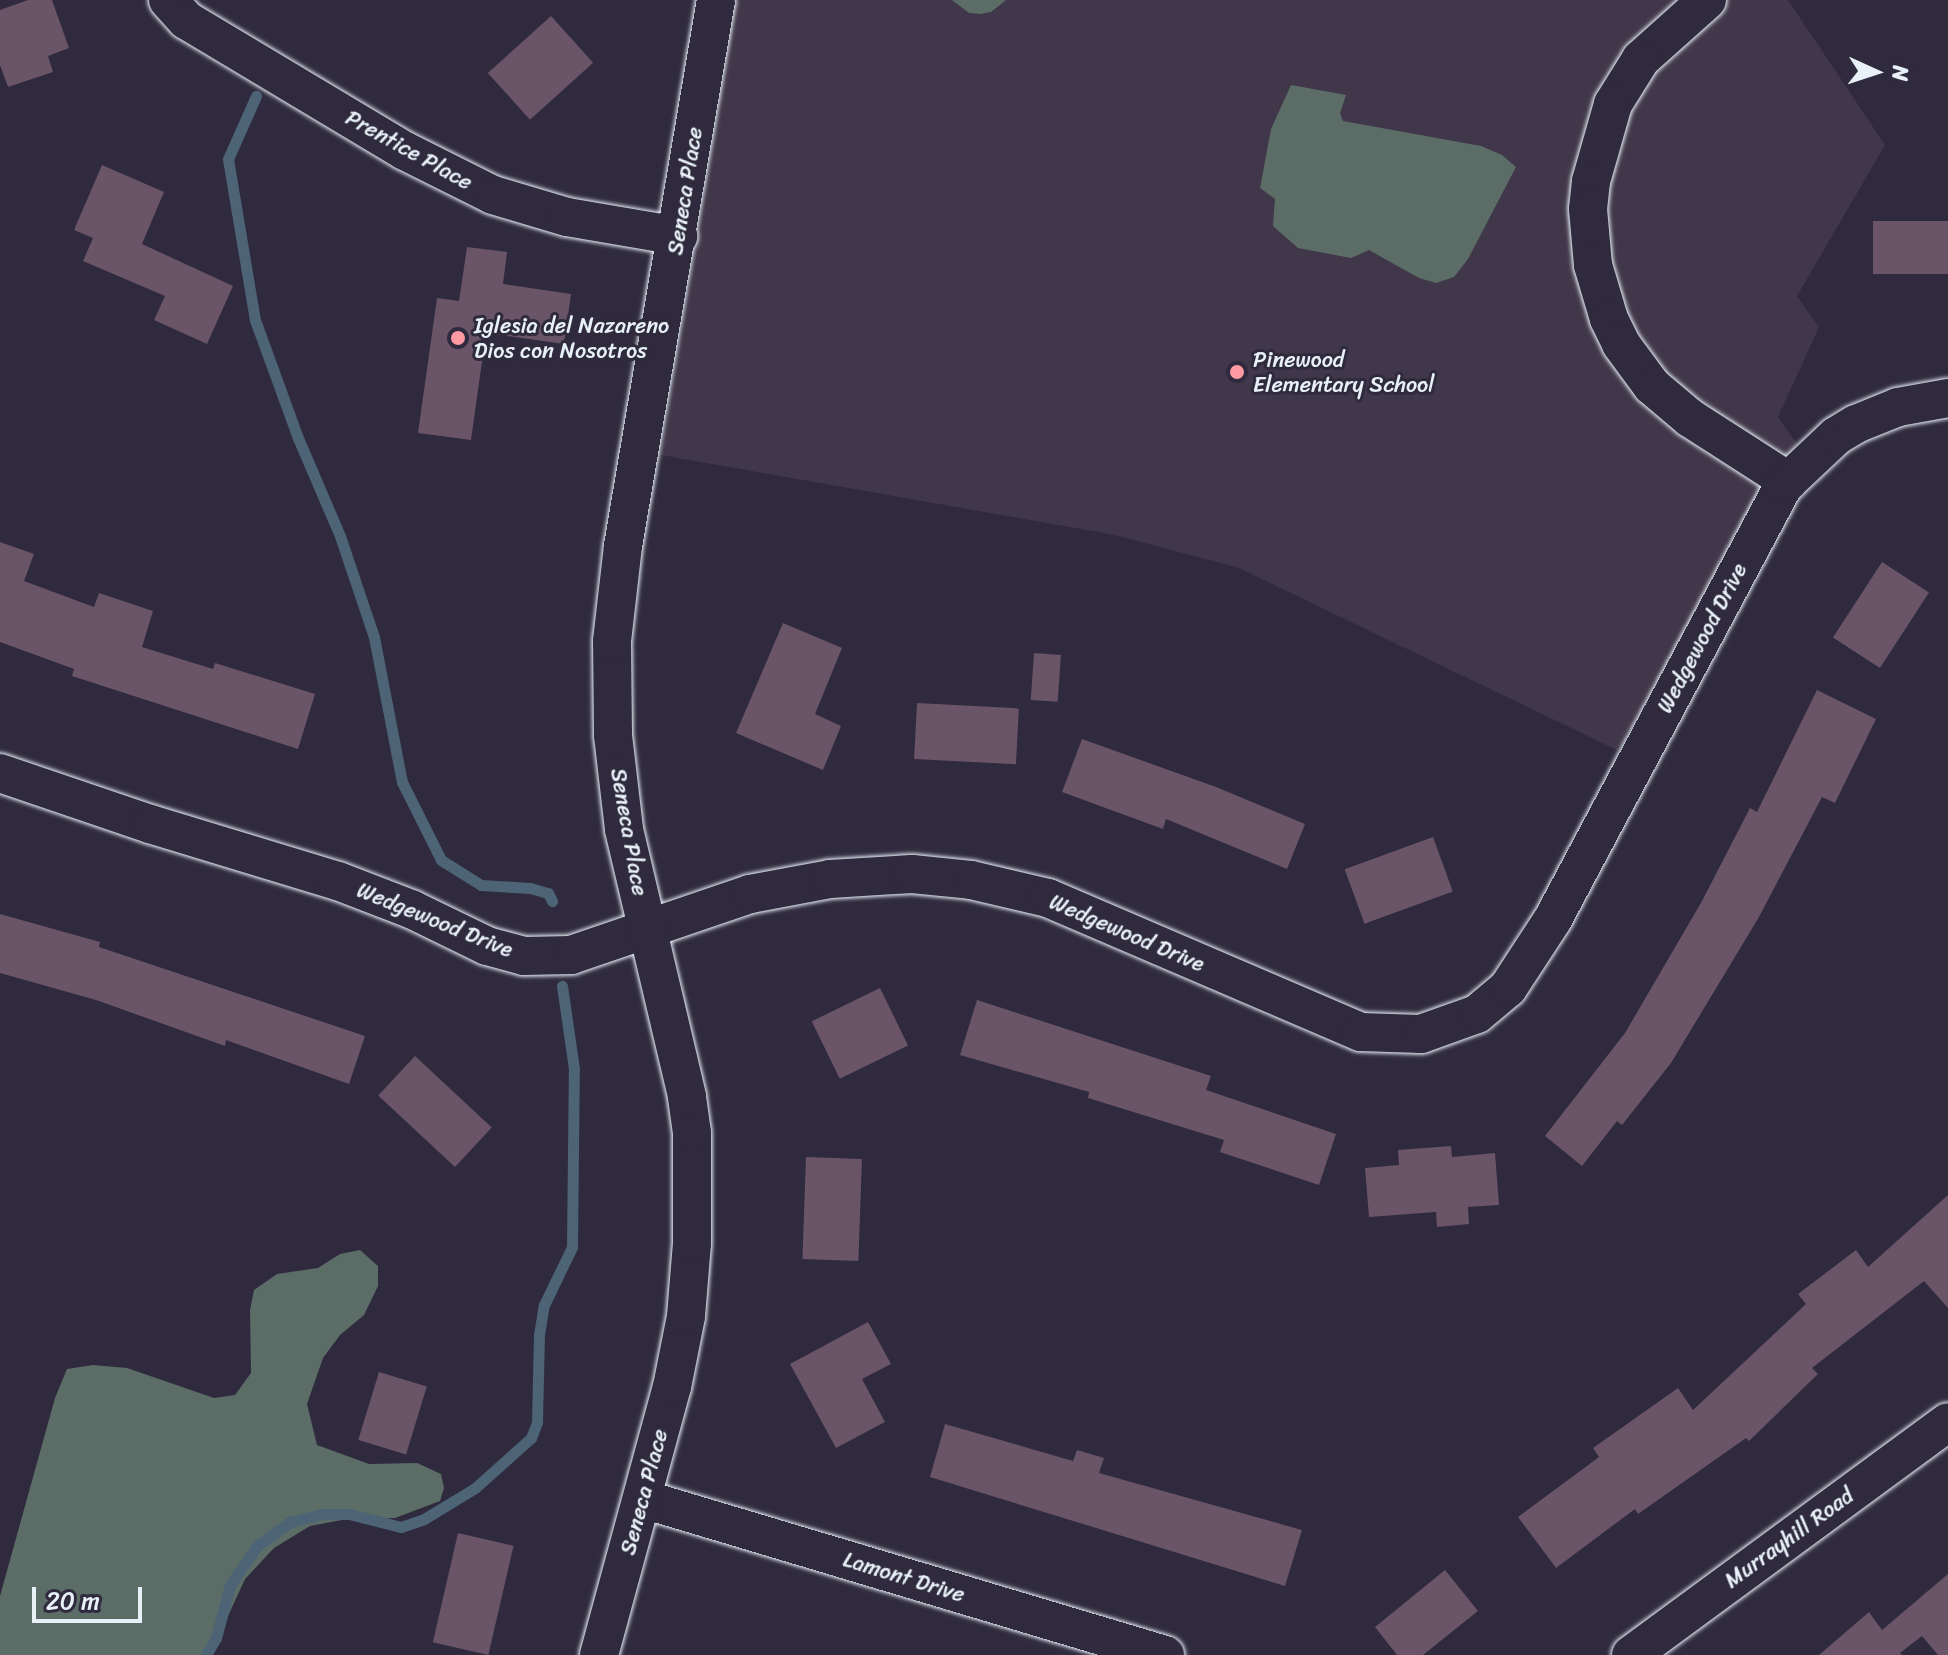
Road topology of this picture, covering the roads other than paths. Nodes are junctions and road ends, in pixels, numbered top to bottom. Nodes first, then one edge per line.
1 (168, 0) edge
2 (716, 0) edge
3 (1707, 0) edge
4 (678, 236) junction
5 (1948, 398) edge
6 (1788, 481) junction
7 (0, 773) edge
8 (646, 927) junction
9 (1948, 1422) edge
10 (643, 1499) junction
11 (599, 1655) edge
12 (1165, 1655) edge
13 (1631, 1655) edge

1 - 4 street, Prentice Place
2 - 4 street, Seneca Place
3 - 6 street
4 - 8 street, Seneca Place
5 - 6 street, Wedgewood Drive
6 - 8 street, Wedgewood Drive
7 - 8 street, Wedgewood Drive
8 - 10 street, Seneca Place
9 - 13 street, Murrayhill Road
10 - 11 street, Seneca Place
10 - 12 street, Lamont Drive

